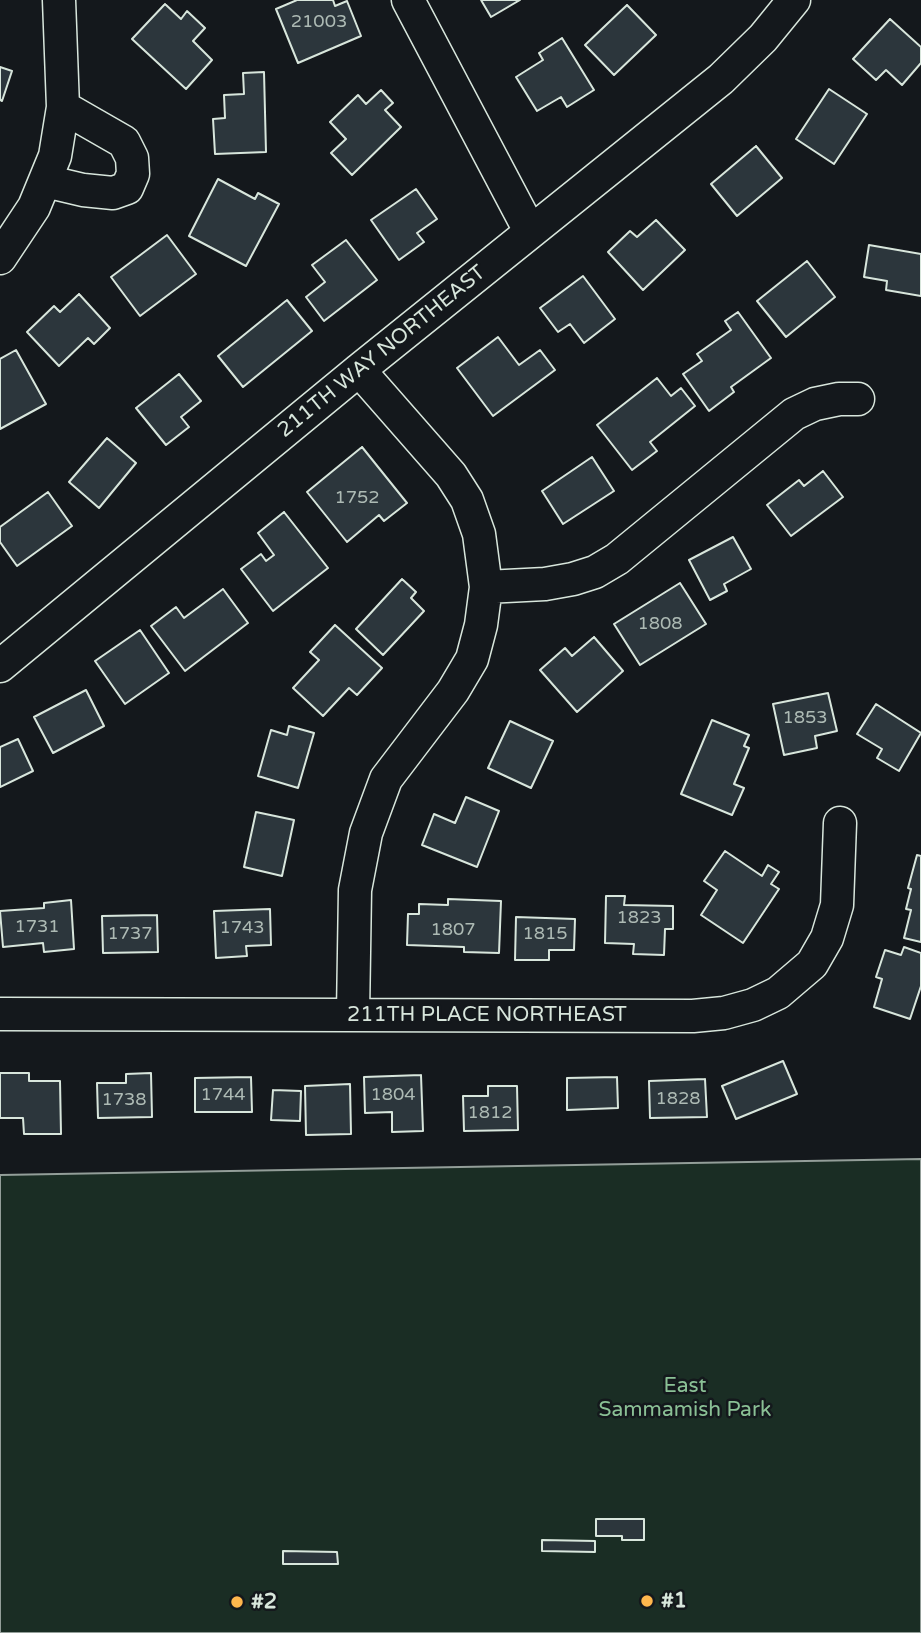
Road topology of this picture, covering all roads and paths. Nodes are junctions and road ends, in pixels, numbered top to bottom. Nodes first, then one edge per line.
1 (59, 0) edge
2 (408, 0) edge
3 (793, 0) edge
4 (63, 107) junction
5 (45, 181) junction
6 (530, 232) junction
7 (0, 258) edge
8 (359, 370) junction
9 (858, 399) dead end
10 (486, 587) junction
11 (0, 666) edge
12 (840, 823) dead end
13 (0, 1014) edge
14 (353, 1014) junction

1 - 4 street
2 - 6 street
3 - 6 street, 211TH WAY NORTHEAST
4 - 5 street
4 - 5 street
5 - 7 street
6 - 8 street, 211TH WAY NORTHEAST
8 - 10 street
8 - 11 street, 211TH WAY NORTHEAST
9 - 10 street
10 - 14 street
12 - 14 street, 211TH PLACE NORTHEAST
13 - 14 street, 211TH PLACE NORTHEAST

